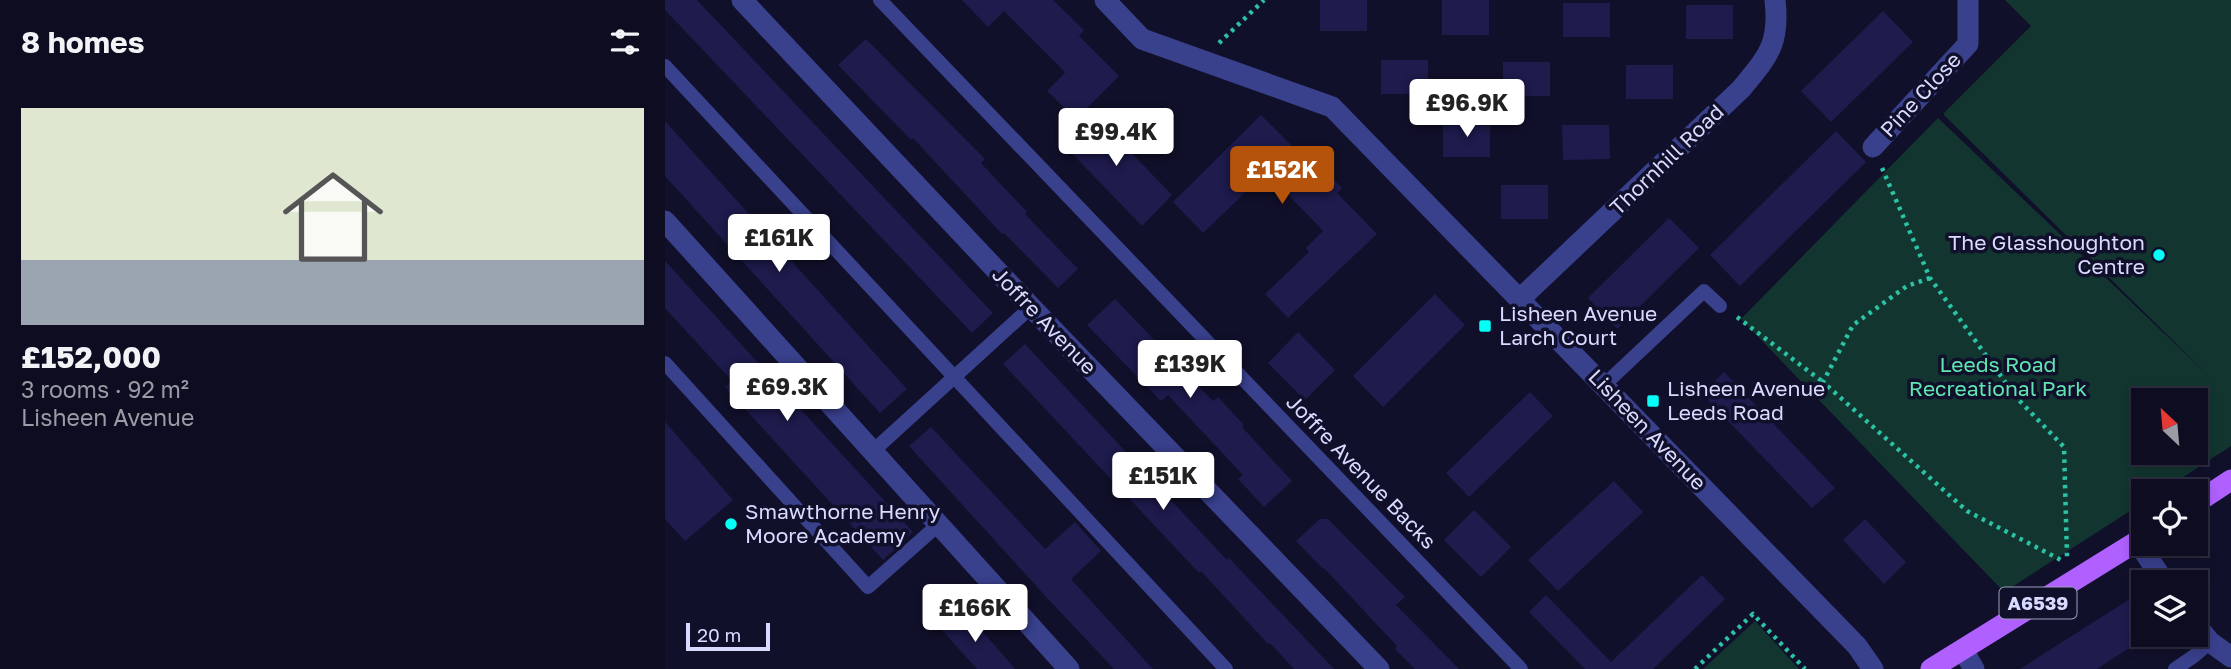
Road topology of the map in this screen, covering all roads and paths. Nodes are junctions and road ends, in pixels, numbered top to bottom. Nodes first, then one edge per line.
1 (742, 0) edge
2 (880, 0) edge
3 (1105, 0) edge
4 (1264, 0) edge
5 (1775, 0) edge
6 (1968, 0) edge
7 (1201, 60) junction
8 (665, 65) edge
9 (1873, 148) joint
10 (665, 221) edge
11 (1930, 278) junction
12 (1520, 299) junction
13 (1720, 306) joint
14 (1031, 307) junction
15 (665, 363) edge
16 (954, 377) junction
17 (1823, 382) junction
18 (1603, 386) junction
19 (871, 452) junction
20 (2231, 480) edge
21 (2208, 495) edge
22 (938, 525) junction
23 (2131, 545) edge
24 (2208, 637) edge
25 (2192, 647) edge
26 (1963, 650) junction
27 (2231, 657) edge
28 (1069, 669) edge
29 (1226, 669) edge
30 (1379, 669) edge
31 (1521, 669) edge
32 (1695, 669) edge
33 (1805, 669) edge
34 (1873, 669) edge
35 (1931, 669) edge
36 (1974, 669) edge
37 (2175, 669) edge

1 - 14 street, Joffre Avenue
2 - 31 lane, Joffre Avenue Backs
3 - 7 street, Lisheen Avenue
4 - 7 path
5 - 12 street, Thornhill Road
6 - 9 street, Pine Close
7 - 12 street, Lisheen Avenue
8 - 16 lane
9 - 11 path
10 - 19 street
11 - 17 path
11 - 17 path
12 - 18 street, Lisheen Avenue
13 - 17 path
13 - 18 lane
14 - 16 lane
14 - 30 street, Joffre Avenue
15 - 22 lane
16 - 19 lane
16 - 29 lane
18 - 34 street, Lisheen Avenue
19 - 22 street
20 - 21 main road
22 - 28 street
23 - 26 main road, A6539
24 - 27 street
25 - 37 lane
26 - 35 main road, A6539
26 - 36 street
32 - 33 path

